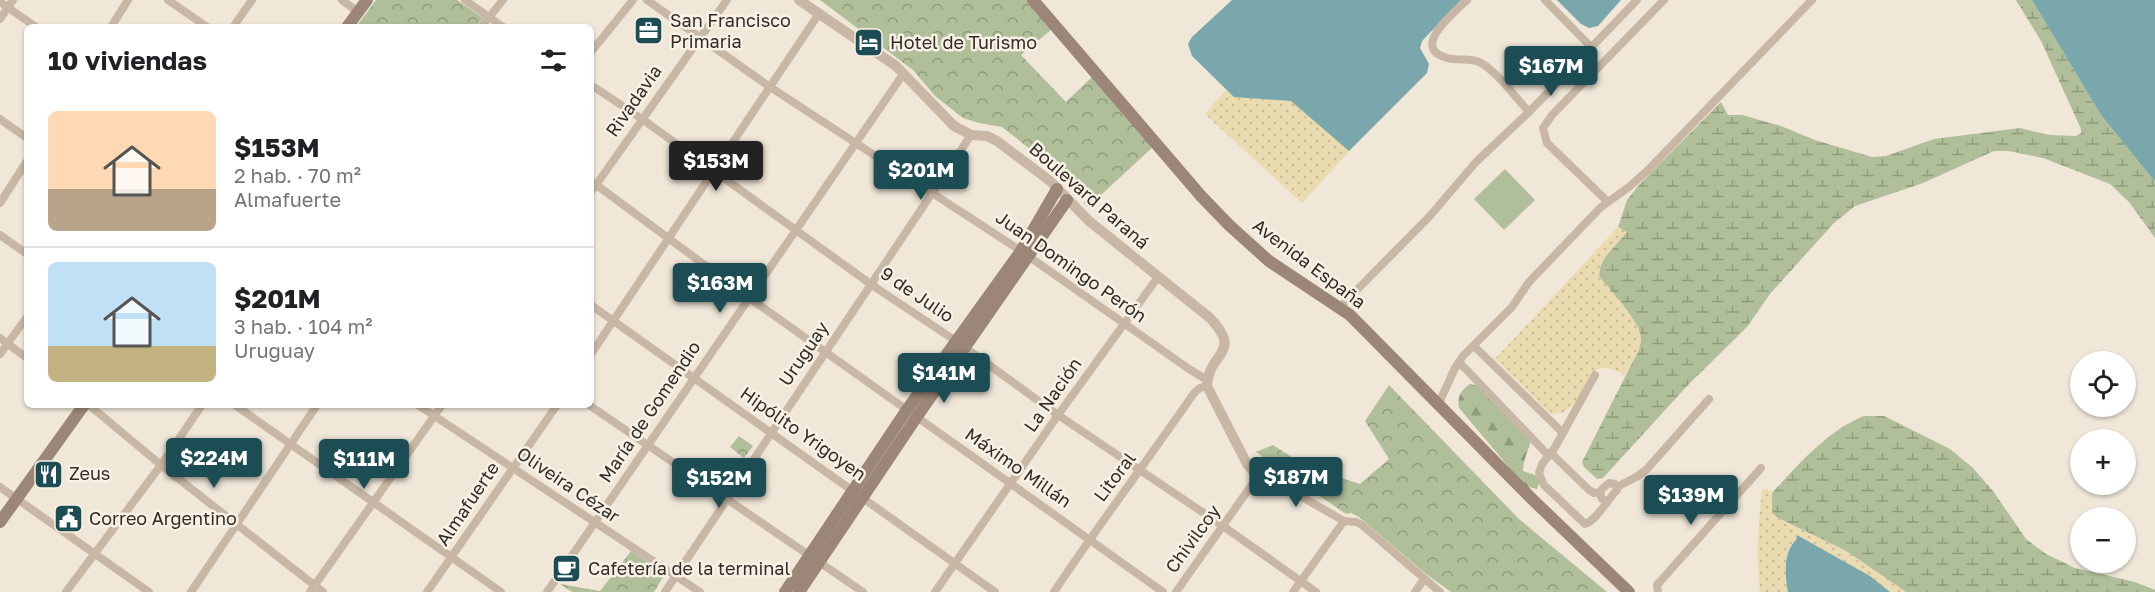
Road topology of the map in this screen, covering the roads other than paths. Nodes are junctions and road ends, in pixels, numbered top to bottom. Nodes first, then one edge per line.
1 (128, 0) edge
2 (168, 0) edge
3 (252, 0) edge
4 (342, 0) edge
5 (368, 0) edge
6 (465, 0) edge
7 (502, 0) edge
8 (633, 0) edge
9 (647, 0) edge
10 (726, 0) edge
11 (799, 0) edge
12 (1034, 0) edge
13 (1467, 0) edge
14 (1545, 0) edge
15 (1637, 0) edge
16 (1664, 0) edge
17 (1812, 0) edge
18 (0, 2) edge
19 (10, 4) edge
20 (358, 12) junction
21 (818, 15) junction
22 (489, 17) junction
23 (0, 19) edge
24 (33, 24) edge
25 (113, 24) edge
26 (203, 24) edge
27 (235, 24) edge
28 (349, 24) edge
29 (483, 24) edge
30 (499, 24) edge
31 (699, 37) junction
32 (594, 48) edge
33 (1592, 48) junction
34 (904, 73) junction
35 (594, 87) edge
36 (770, 87) junction
37 (1529, 112) junction
38 (0, 119) edge
39 (642, 119) junction
40 (971, 135) junction
41 (24, 136) edge
42 (856, 142) junction
43 (24, 166) edge
44 (714, 170) junction
45 (594, 185) edge
46 (594, 187) edge
47 (1057, 189) junction
48 (933, 193) junction
49 (1067, 200) junction
50 (1608, 202) junction
51 (0, 203) edge
52 (795, 230) junction
53 (0, 235) edge
54 (669, 239) junction
55 (24, 252) edge
56 (1025, 254) junction
57 (1158, 277) junction
58 (872, 285) junction
59 (748, 297) junction
60 (594, 307) edge
61 (1340, 307) junction
62 (24, 320) edge
63 (614, 320) junction
64 (1124, 323) junction
65 (4, 340) edge
66 (961, 344) junction
67 (1474, 346) junction
68 (594, 350) edge
69 (825, 352) junction
70 (0, 354) edge
71 (24, 356) edge
72 (1459, 362) junction
73 (1595, 375) dead end
74 (693, 377) junction
75 (1207, 383) junction
76 (1709, 399) dead end
77 (1439, 404) junction
78 (82, 408) edge
79 (93, 408) edge
80 (200, 408) edge
81 (240, 408) edge
82 (315, 408) edge
83 (422, 408) edge
84 (440, 408) edge
85 (555, 408) edge
86 (593, 408) edge
87 (911, 414) junction
88 (1058, 415) junction
89 (434, 416) junction
90 (771, 433) junction
91 (1563, 433) junction
92 (290, 445) junction
93 (648, 445) junction
94 (1550, 455) junction
95 (161, 465) junction
96 (512, 467) junction
97 (1761, 468) dead end
98 (1141, 471) junction
99 (1258, 476) junction
100 (1012, 483) junction
101 (0, 487) edge
102 (1617, 487) junction
103 (1600, 492) junction
104 (858, 494) junction
105 (726, 498) junction
106 (17, 499) junction
107 (1606, 500) junction
108 (372, 502) junction
109 (1344, 520) junction
110 (0, 522) edge
111 (595, 523) junction
112 (237, 524) junction
113 (1223, 526) junction
114 (1089, 539) junction
115 (94, 553) junction
116 (451, 557) junction
117 (815, 559) junction
118 (955, 564) junction
119 (675, 576) junction
120 (1424, 579) junction
121 (1301, 581) junction
122 (312, 589) edge
123 (66, 592) edge
124 (149, 592) edge
125 (191, 592) edge
126 (323, 592) edge
127 (427, 592) edge
128 (501, 592) edge
129 (547, 592) edge
130 (665, 592) edge
131 (700, 592) edge
132 (785, 592) edge
133 (799, 592) edge
134 (864, 592) edge
135 (935, 592) edge
136 (995, 592) edge
137 (1053, 592) edge
138 (1163, 592) edge
139 (1176, 592) edge
140 (1293, 592) edge
141 (1316, 592) edge
142 (1415, 592) edge
143 (1440, 592) edge
144 (1629, 592) edge
145 (1658, 592) edge

1 - 25 street
2 - 26 street
3 - 27 street
4 - 20 street
5 - 20 main road
6 - 22 street
7 - 22 street
8 - 32 street
9 - 31 street, Juan Domingo Perón
10 - 31 street, Rivadavia
11 - 21 street, Boulevard Paraná
12 - 61 main road, Avenida España
13 - 37 street
14 - 33 street
15 - 33 street
16 - 50 street
17 - 50 street
18 - 19 street
19 - 23 street
19 - 24 street
20 - 28 main road
21 - 34 street, Boulevard Paraná
21 - 36 street
22 - 29 street
22 - 30 street
31 - 36 street, Juan Domingo Perón
31 - 39 street, Rivadavia
33 - 37 street
34 - 40 street, Boulevard Paraná
34 - 42 street, María de Gomendio
35 - 39 street, 9 de Julio
36 - 42 street, Juan Domingo Perón
36 - 44 street
37 - 61 street
38 - 41 street
39 - 44 street, 9 de Julio
39 - 45 street, Rivadavia
40 - 47 street, Boulevard Paraná
40 - 48 street, Uruguay
42 - 48 street, Juan Domingo Perón
42 - 52 street, María de Gomendio
43 - 51 street
44 - 52 street, 9 de Julio
44 - 54 street
46 - 54 street, Máximo Millán
47 - 49 street, Boulevard Paraná
47 - 56 main road
48 - 56 street, Juan Domingo Perón
48 - 58 street, Uruguay
49 - 56 main road
49 - 57 street, Boulevard Paraná
50 - 67 street
52 - 58 street, 9 de Julio
52 - 59 street, María de Gomendio
53 - 55 street
54 - 59 street, Máximo Millán
54 - 63 street
56 - 64 street, Juan Domingo Perón
56 - 66 main road
57 - 64 street, La Nación
57 - 75 street, Boulevard Paraná
58 - 66 street, 9 de Julio
58 - 69 street, Uruguay
59 - 69 street, Máximo Millán
59 - 74 street, María de Gomendio
60 - 63 street, Hipólito Yrigoyen
61 - 77 main road, Avenida España
62 - 65 street
63 - 68 street
63 - 74 street, Hipólito Yrigoyen
64 - 75 street, Juan Domingo Perón
64 - 88 street, La Nación
65 - 70 street
65 - 71 street
66 - 87 main road
66 - 88 street, 9 de Julio
67 - 72 street
67 - 91 street
69 - 87 street, Máximo Millán
69 - 90 street, Uruguay
72 - 77 street
72 - 94 street
73 - 91 street
74 - 90 street, Hipólito Yrigoyen
74 - 93 street, María de Gomendio
75 - 98 street, Litoral
75 - 99 street
76 - 102 street
77 - 144 main road, Avenida España
78 - 106 main road
79 - 95 street
80 - 95 street
81 - 92 street
82 - 92 street
83 - 89 street, Oliveira Cézar
84 - 89 street
85 - 96 street, Almafuerte
86 - 93 street
87 - 100 street, Máximo Millán
87 - 104 main road
88 - 98 street, 9 de Julio
88 - 100 street, La Nación
89 - 96 street, Oliveira Cézar
89 - 108 street
90 - 104 street, Hipólito Yrigoyen
90 - 105 street, Uruguay
91 - 94 street
92 - 108 street
92 - 112 street
93 - 105 street
93 - 111 street, María de Gomendio
94 - 103 street
94 - 107 street
95 - 112 street
95 - 115 street
96 - 111 street, Oliveira Cézar
96 - 116 street, Almafuerte
97 - 145 street
98 - 113 street, 9 de Julio
98 - 114 street, Litoral
99 - 109 street
99 - 113 street, Chivilcoy
100 - 114 street, Máximo Millán
100 - 118 street, La Nación
101 - 106 street
102 - 103 street
102 - 107 street
103 - 107 street
104 - 117 main road
104 - 118 street, Hipólito Yrigoyen
105 - 117 street
105 - 119 street, Uruguay
106 - 110 main road
106 - 115 street
108 - 116 street
108 - 122 street
109 - 120 street
109 - 121 street
111 - 119 street, Oliveira Cézar
111 - 129 street, María de Gomendio
112 - 122 street
112 - 125 street
113 - 121 street, 9 de Julio
113 - 139 street, Chivilcoy
114 - 137 street, Litoral
114 - 138 street, Máximo Millán
115 - 123 street
115 - 124 street
116 - 127 street, Almafuerte
116 - 128 street
117 - 132 main road
117 - 133 main road
117 - 134 street
118 - 135 street, La Nación
118 - 136 street, Hipólito Yrigoyen
119 - 130 street, Uruguay
119 - 131 street, Oliveira Cézar
120 - 142 street
120 - 143 street
121 - 140 street
121 - 141 street, 9 de Julio
122 - 126 street

